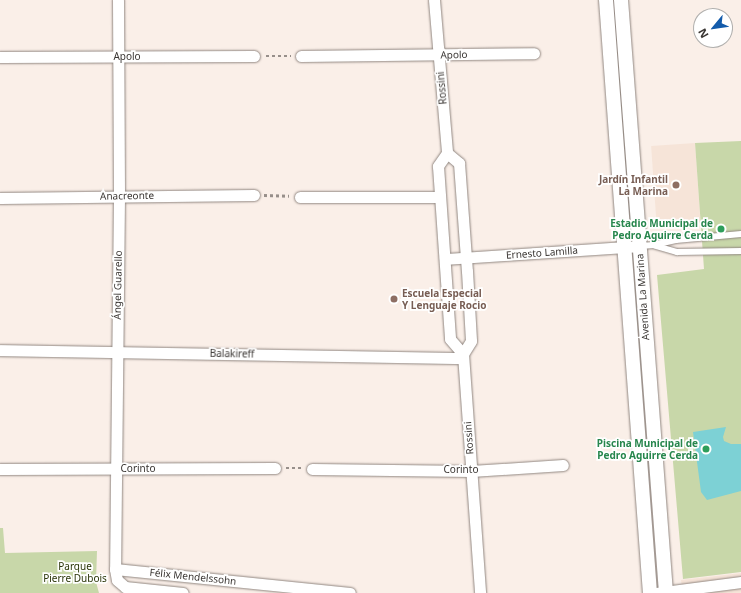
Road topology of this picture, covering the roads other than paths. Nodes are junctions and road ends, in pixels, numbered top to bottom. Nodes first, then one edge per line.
1 (118, 0) edge
2 (434, 0) edge
3 (606, 0) edge
4 (621, 0) edge
5 (534, 53) dead end
6 (439, 55) junction
7 (254, 56) road end
8 (301, 56) road end
9 (0, 57) edge
10 (117, 57) junction
11 (626, 59) junction
12 (611, 60) junction
13 (447, 153) junction
14 (633, 154) junction
15 (617, 155) junction
16 (254, 195) road end
17 (119, 196) junction
18 (300, 197) road end
19 (440, 197) junction
20 (0, 198) edge
21 (741, 234) edge
22 (654, 245) junction
23 (639, 246) junction
24 (624, 247) junction
25 (741, 251) edge
26 (466, 258) junction
27 (445, 259) junction
28 (645, 323) junction
29 (630, 324) junction
30 (0, 350) edge
31 (117, 353) junction
32 (463, 356) junction
33 (649, 371) junction
34 (633, 372) junction
35 (563, 465) dead end
36 (275, 468) road end
37 (312, 468) road end
38 (0, 469) edge
39 (115, 469) junction
40 (471, 471) junction
41 (115, 569) junction
42 (741, 582) edge
43 (662, 592) edge
44 (182, 593) edge
45 (350, 593) edge
46 (480, 593) edge
47 (650, 593) edge

1 - 10 street, Ángel Guarello
2 - 6 street, Rossini
3 - 12 street, Avenida La Marina
4 - 11 street, Avenida La Marina
5 - 6 street, Apolo
6 - 8 street, Apolo
6 - 13 street, Rossini
7 - 10 street, Apolo
9 - 10 street, Apolo
10 - 17 street, Ángel Guarello
11 - 12 street
11 - 14 street, Avenida La Marina
12 - 15 street, Avenida La Marina
13 - 19 street
13 - 26 street, Rossini
14 - 15 street
14 - 23 street, Avenida La Marina
15 - 24 street, Avenida La Marina
16 - 17 street, Anacreonte
17 - 20 street, Anacreonte
17 - 31 street, Ángel Guarello
18 - 19 street
19 - 27 street
21 - 22 lane
22 - 23 lane
22 - 25 lane
23 - 24 street, Ernesto Lamilla
23 - 28 street, Avenida La Marina
24 - 26 street, Ernesto Lamilla
24 - 29 street, Avenida La Marina
26 - 27 street, Ernesto Lamilla
26 - 32 street, Rossini
27 - 32 street
28 - 29 street
28 - 33 street, Avenida La Marina
29 - 34 street, Avenida La Marina
30 - 31 street, Balakireff
31 - 32 street, Balakireff
31 - 39 street, Ángel Guarello
32 - 40 street, Rossini
33 - 34 street
33 - 43 street, Avenida La Marina
34 - 47 street, Avenida La Marina
35 - 40 street, Corinto
36 - 39 street, Corinto
37 - 40 street, Corinto
38 - 39 street, Corinto
39 - 41 street, Ángel Guarello
40 - 46 street, Rossini
41 - 44 street, Félix Mendelssohn
41 - 45 street, Félix Mendelssohn
42 - 43 street

